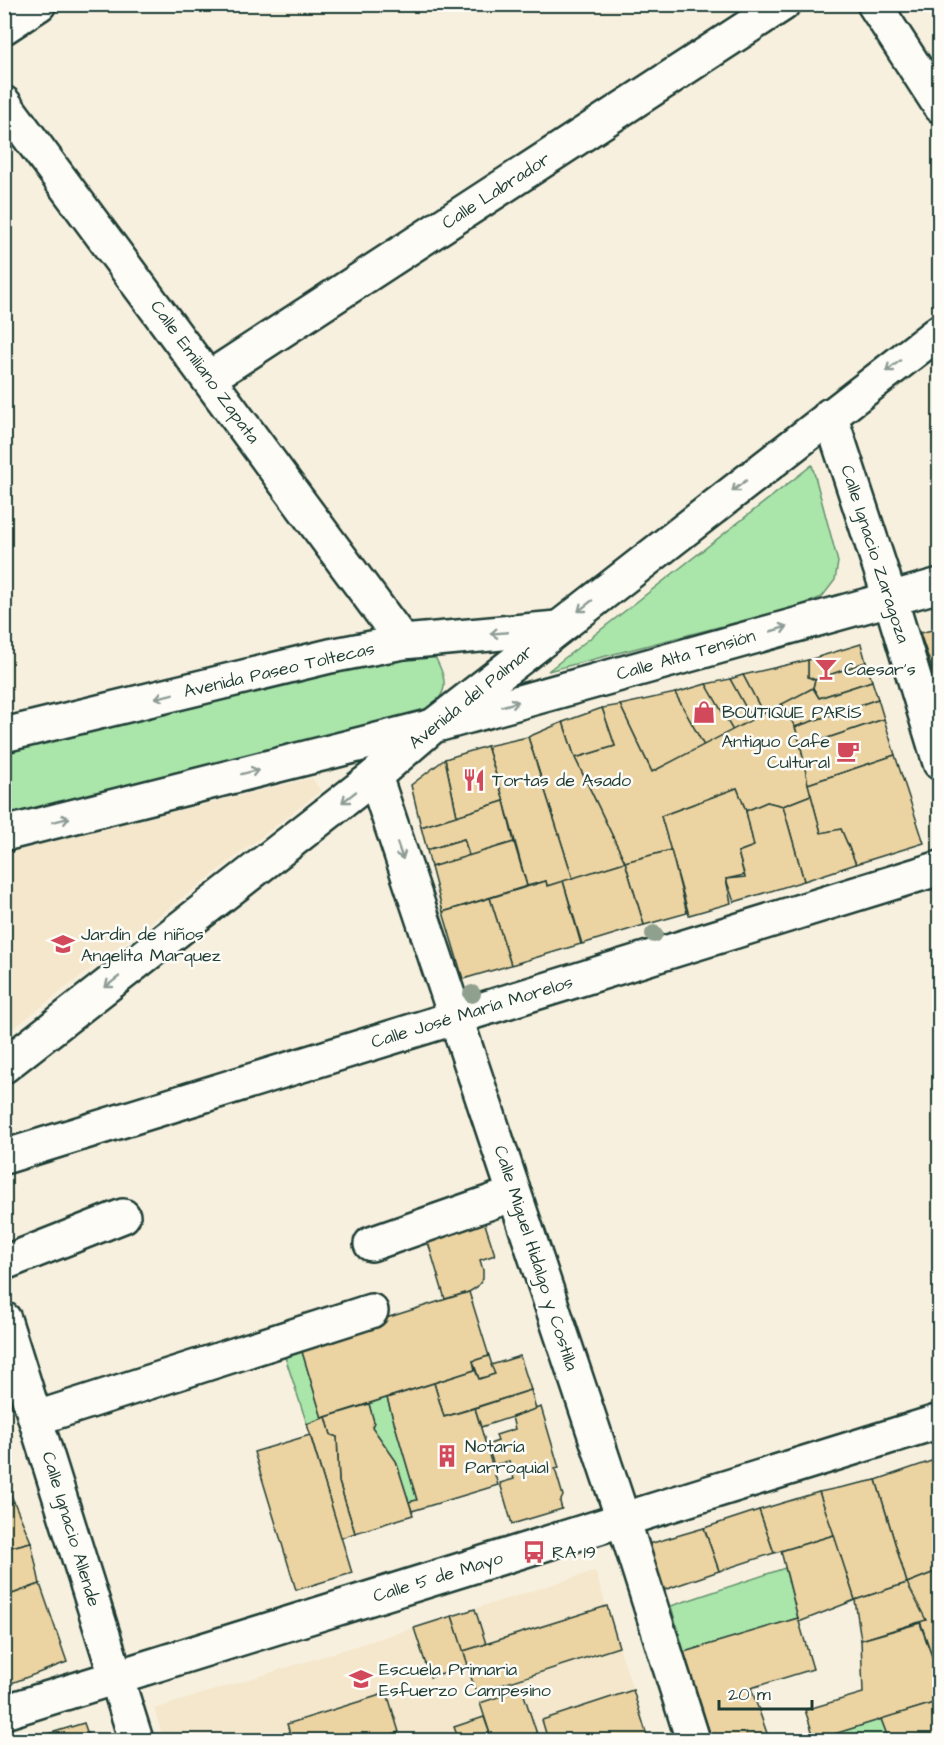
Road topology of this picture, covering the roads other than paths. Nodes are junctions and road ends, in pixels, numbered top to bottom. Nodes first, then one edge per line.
1 (39, 4) edge
2 (783, 4) edge
3 (874, 4) edge
4 (4, 27) edge
5 (4, 103) edge
6 (939, 106) edge
7 (939, 331) edge
8 (209, 378) junction
9 (830, 415) junction
10 (939, 585) edge
11 (890, 598) junction
12 (557, 628) junction
13 (403, 642) junction
14 (433, 726) junction
15 (4, 735) edge
16 (939, 763) edge
17 (375, 776) junction
18 (9, 832) edge
19 (939, 868) edge
20 (456, 1016) junction
21 (4, 1066) edge
22 (4, 1157) edge
23 (514, 1194) junction
24 (123, 1216) dead end
25 (371, 1245) dead end
26 (4, 1263) edge
27 (371, 1311) dead end
28 (4, 1319) edge
29 (37, 1418) junction
30 (939, 1421) edge
31 (623, 1519) junction
32 (116, 1677) junction
33 (4, 1712) edge
34 (136, 1740) edge
35 (693, 1740) edge

1 - 4 street
2 - 8 street, Calle Labrador
3 - 6 street
5 - 8 street, Calle Emiliano Zapata
7 -> 9 street, Avenida del Palmar
8 - 13 street, Calle Emiliano Zapata
9 - 11 street, Calle Ignacio Zaragoza
9 -> 12 street, Avenida del Palmar
10 - 11 street, Calle Alta Tensión
14 -> 11 street, Calle Alta Tensión
11 - 16 street, Calle Ignacio Zaragoza
12 -> 13 street, Avenida Paseo Toltecas
12 - 14 street, Avenida del Palmar
13 -> 15 street, Avenida Paseo Toltecas
14 - 17 street, Avenida del Palmar
18 -> 14 street
17 -> 20 street, Calle Miguel Hidalgo y Costilla
17 -> 21 street, Avenida del Palmar
19 - 20 street, Calle José María Morelos
20 - 22 street, Calle José María Morelos
20 - 23 street, Calle Miguel Hidalgo y Costilla
23 - 25 street
23 - 31 street, Calle Miguel Hidalgo y Costilla
24 - 26 street
27 - 29 street
28 - 29 street, Calle Ignacio Allende
29 - 32 street, Calle Ignacio Allende
30 - 31 street, Calle 5 de Mayo
31 - 32 street, Calle 5 de Mayo
31 - 35 street, Calle Miguel Hidalgo y Costilla
32 - 33 street, Calle 5 de Mayo
32 - 34 street, Calle Ignacio Allende

